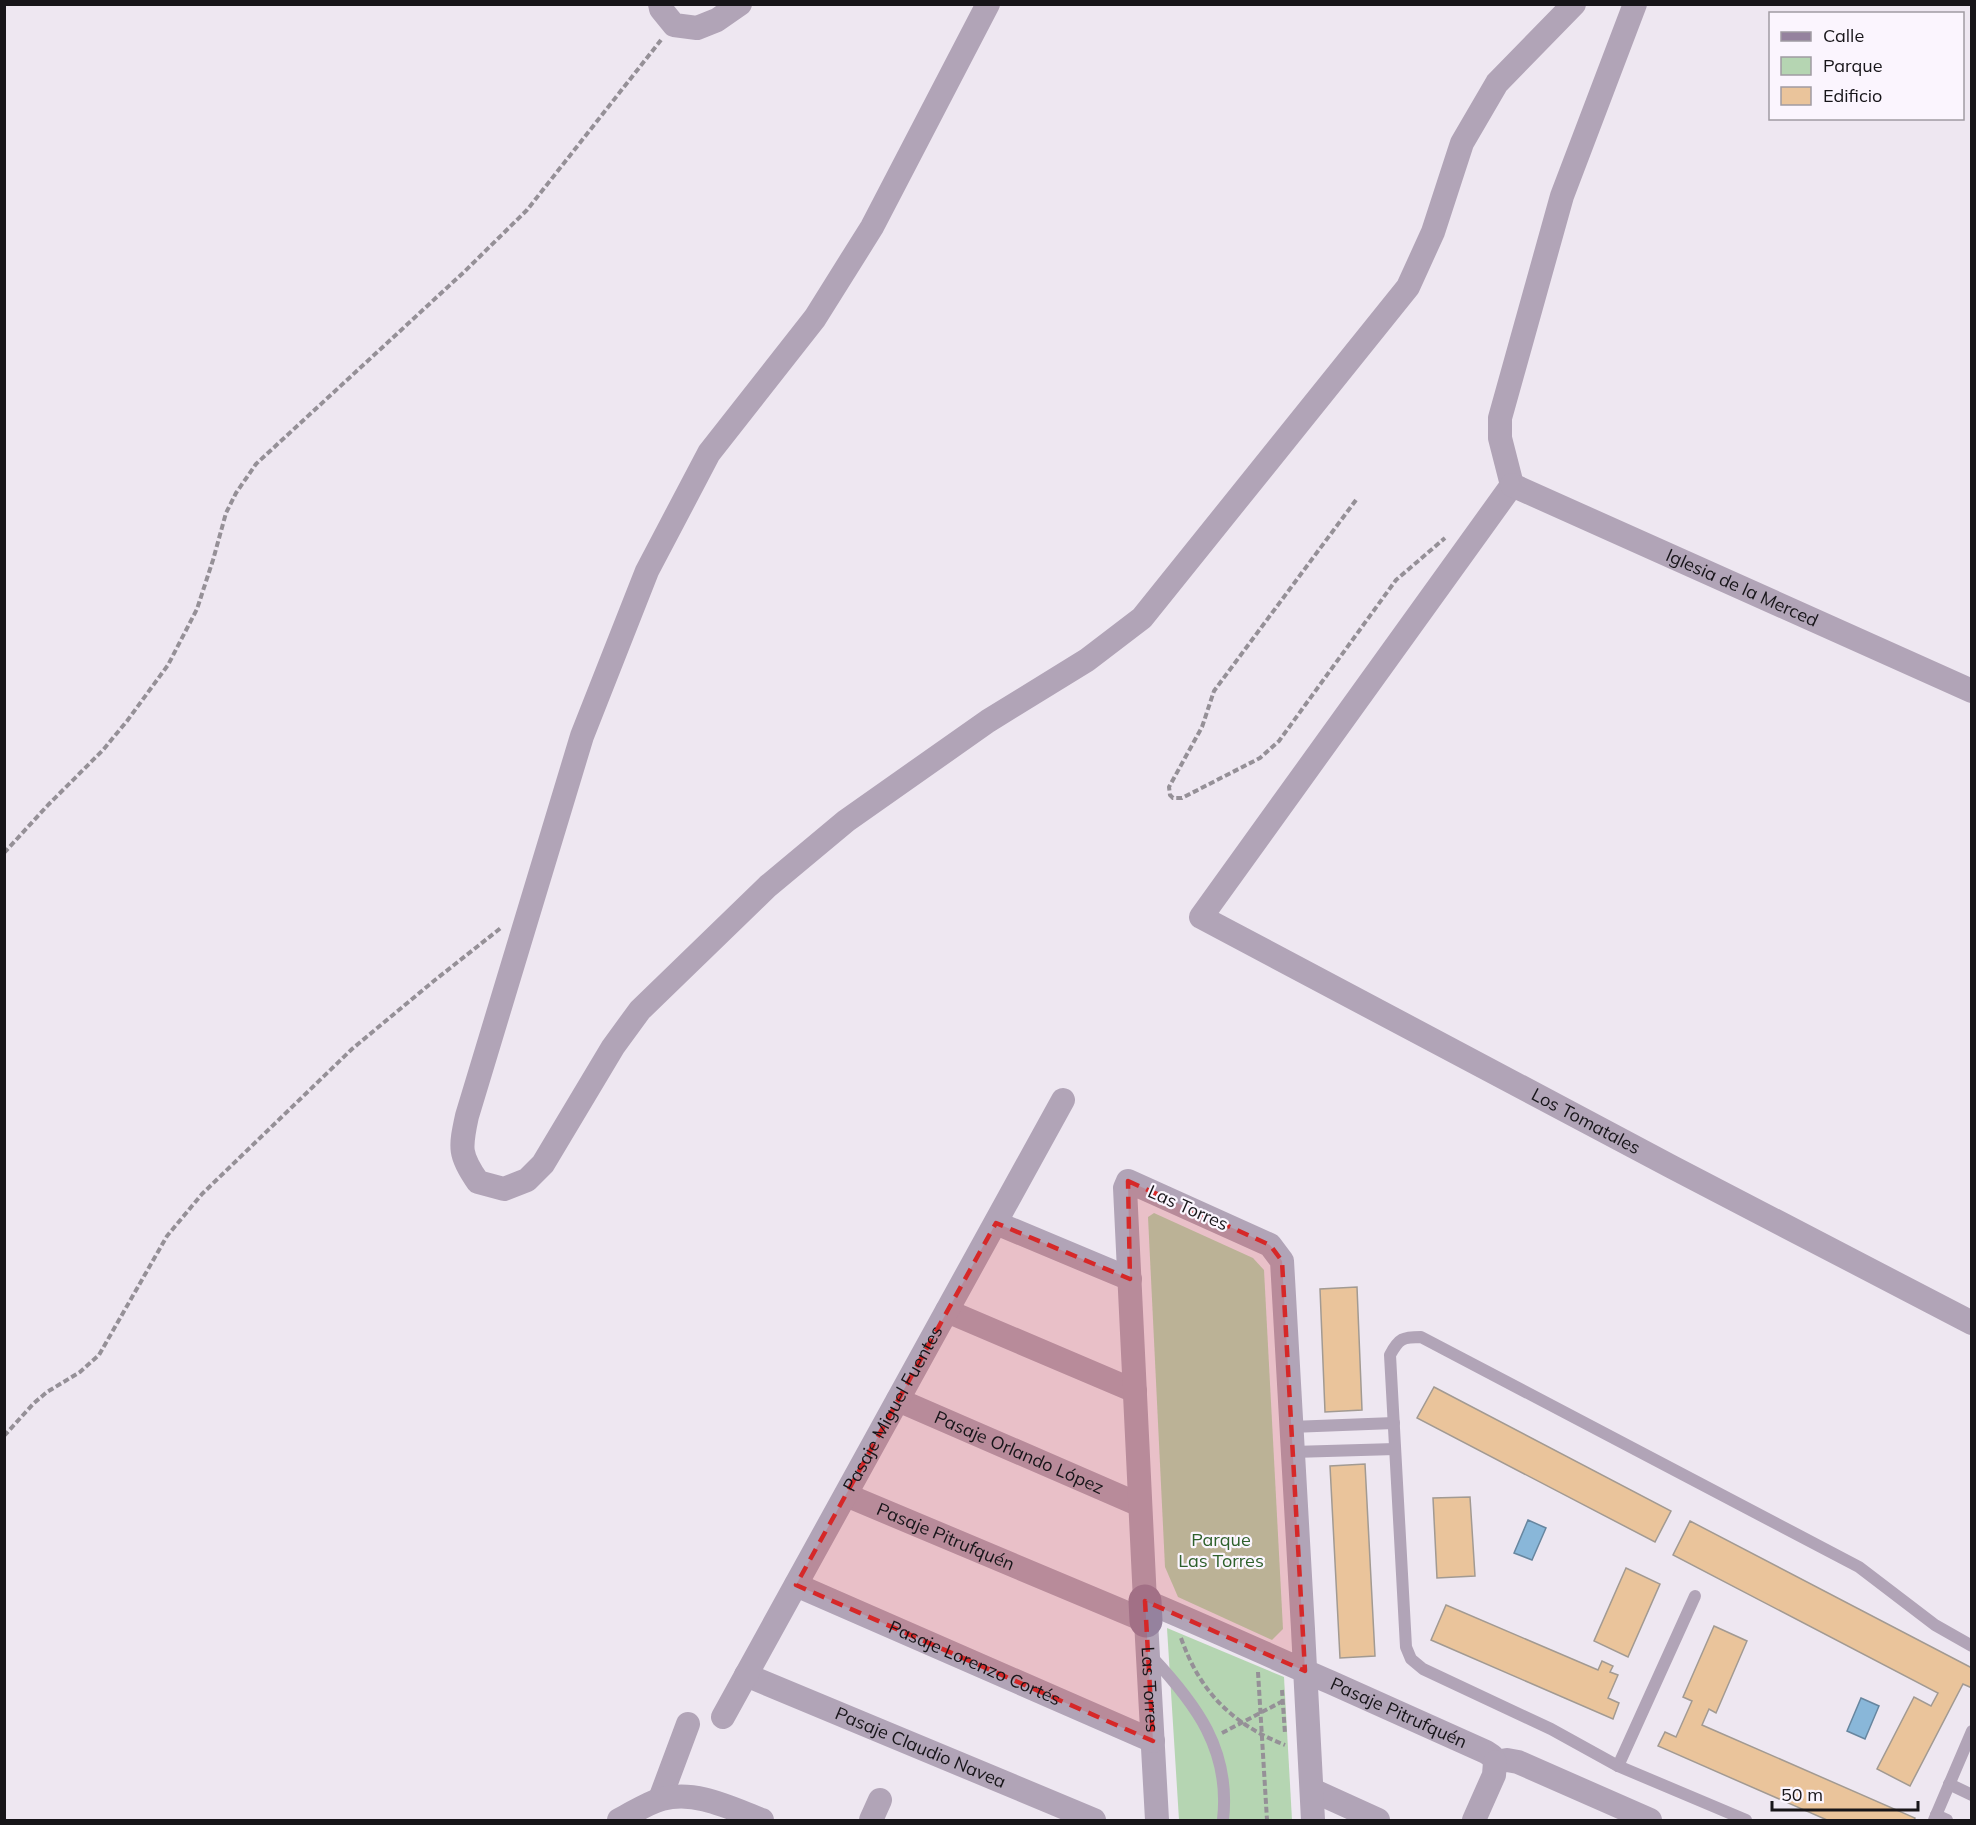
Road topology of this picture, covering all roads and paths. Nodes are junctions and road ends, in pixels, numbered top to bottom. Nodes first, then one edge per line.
1 (660, 4) edge
2 (740, 4) edge
3 (988, 4) edge
4 (1574, 4) edge
5 (1635, 4) edge
6 (674, 25) junction
7 (1512, 485) junction
8 (1356, 500) dead end
9 (1449, 534) dead end
10 (1971, 691) edge
11 (4, 853) edge
12 (531, 905) junction
13 (1063, 1100) dead end
14 (996, 1222) junction
15 (1130, 1279) junction
16 (947, 1311) junction
17 (1971, 1323) edge
18 (1135, 1391) junction
19 (898, 1400) junction
20 (1394, 1423) junction
21 (1291, 1426) junction
22 (4, 1436) edge
23 (1395, 1449) junction
24 (1293, 1452) junction
25 (846, 1495) junction
26 (1140, 1505) junction
27 (796, 1585) junction
28 (1695, 1596) dead end
29 (1145, 1611) junction
30 (1178, 1632) dead end
31 (1188, 1636) dead end
32 (1181, 1637) dead end
33 (1971, 1646) edge
34 (1148, 1653) junction
35 (1258, 1671) dead end
36 (1305, 1671) junction
37 (746, 1675) junction
38 (1285, 1689) dead end
39 (1283, 1701) dead end
40 (1261, 1713) junction
41 (723, 1717) dead end
42 (1242, 1723) junction
43 (688, 1724) dead end
44 (1971, 1731) edge
45 (1262, 1736) junction
46 (1211, 1739) junction
47 (1153, 1741) junction
48 (1495, 1762) junction
49 (1618, 1766) junction
50 (1949, 1785) junction
51 (1312, 1791) junction
52 (1971, 1795) edge
53 (669, 1798) junction
54 (1939, 1819) edge
55 (620, 1821) edge
56 (762, 1821) edge
57 (1094, 1821) edge
58 (1157, 1821) edge
59 (1223, 1821) edge
60 (1267, 1821) edge
61 (1313, 1821) edge
62 (1378, 1821) edge
63 (1474, 1821) edge
64 (1650, 1821) edge
65 (1746, 1821) edge

1 - 6 street
2 - 6 street
3 - 12 street
4 - 12 street
5 - 7 street
6 - 11 path
7 - 10 street, Iglesia de la Merced
7 - 17 street, Los Tomatales
8 - 9 path
12 - 22 path
13 - 14 street, Pasaje Miguel Fuentes
14 - 15 street
14 - 16 street, Pasaje Miguel Fuentes
15 - 18 street, Las Torres
15 - 21 street, Las Torres
16 - 18 street
16 - 19 street, Pasaje Miguel Fuentes
18 - 26 street, Las Torres
19 - 25 street, Pasaje Miguel Fuentes
19 - 26 street, Pasaje Orlando López
20 - 21 lane
20 - 23 lane
20 - 33 lane
21 - 24 street, Las Torres
23 - 24 lane
23 - 49 lane
24 - 36 street, Las Torres
25 - 27 street, Pasaje Miguel Fuentes
25 - 29 street, Pasaje Pitrufquén
26 - 29 street, Las Torres
27 - 37 street, Pasaje Miguel Fuentes
27 - 47 street, Pasaje Lorenzo Cortés
28 - 49 lane
29 - 34 street, Las Torres
29 - 36 street, Pasaje Pitrufquén
30 - 31 path
32 - 42 path
34 - 46 lane
34 - 47 street, Las Torres
35 - 40 path
36 - 48 street, Pasaje Pitrufquén
36 - 51 street, Las Torres
37 - 41 street, Pasaje Miguel Fuentes
37 - 57 street, Pasaje Claudio Navea
38 - 45 path
39 - 40 path
40 - 42 path
40 - 45 path
42 - 45 path
42 - 46 path
43 - 53 street
44 - 50 lane
45 - 60 path
46 - 59 lane
47 - 58 street, Las Torres
48 - 63 street
48 - 64 street, Pasaje Pitrufquén
49 - 65 lane
50 - 52 lane
50 - 54 lane
51 - 61 street, Las Torres
51 - 62 street
53 - 55 street
53 - 56 street

